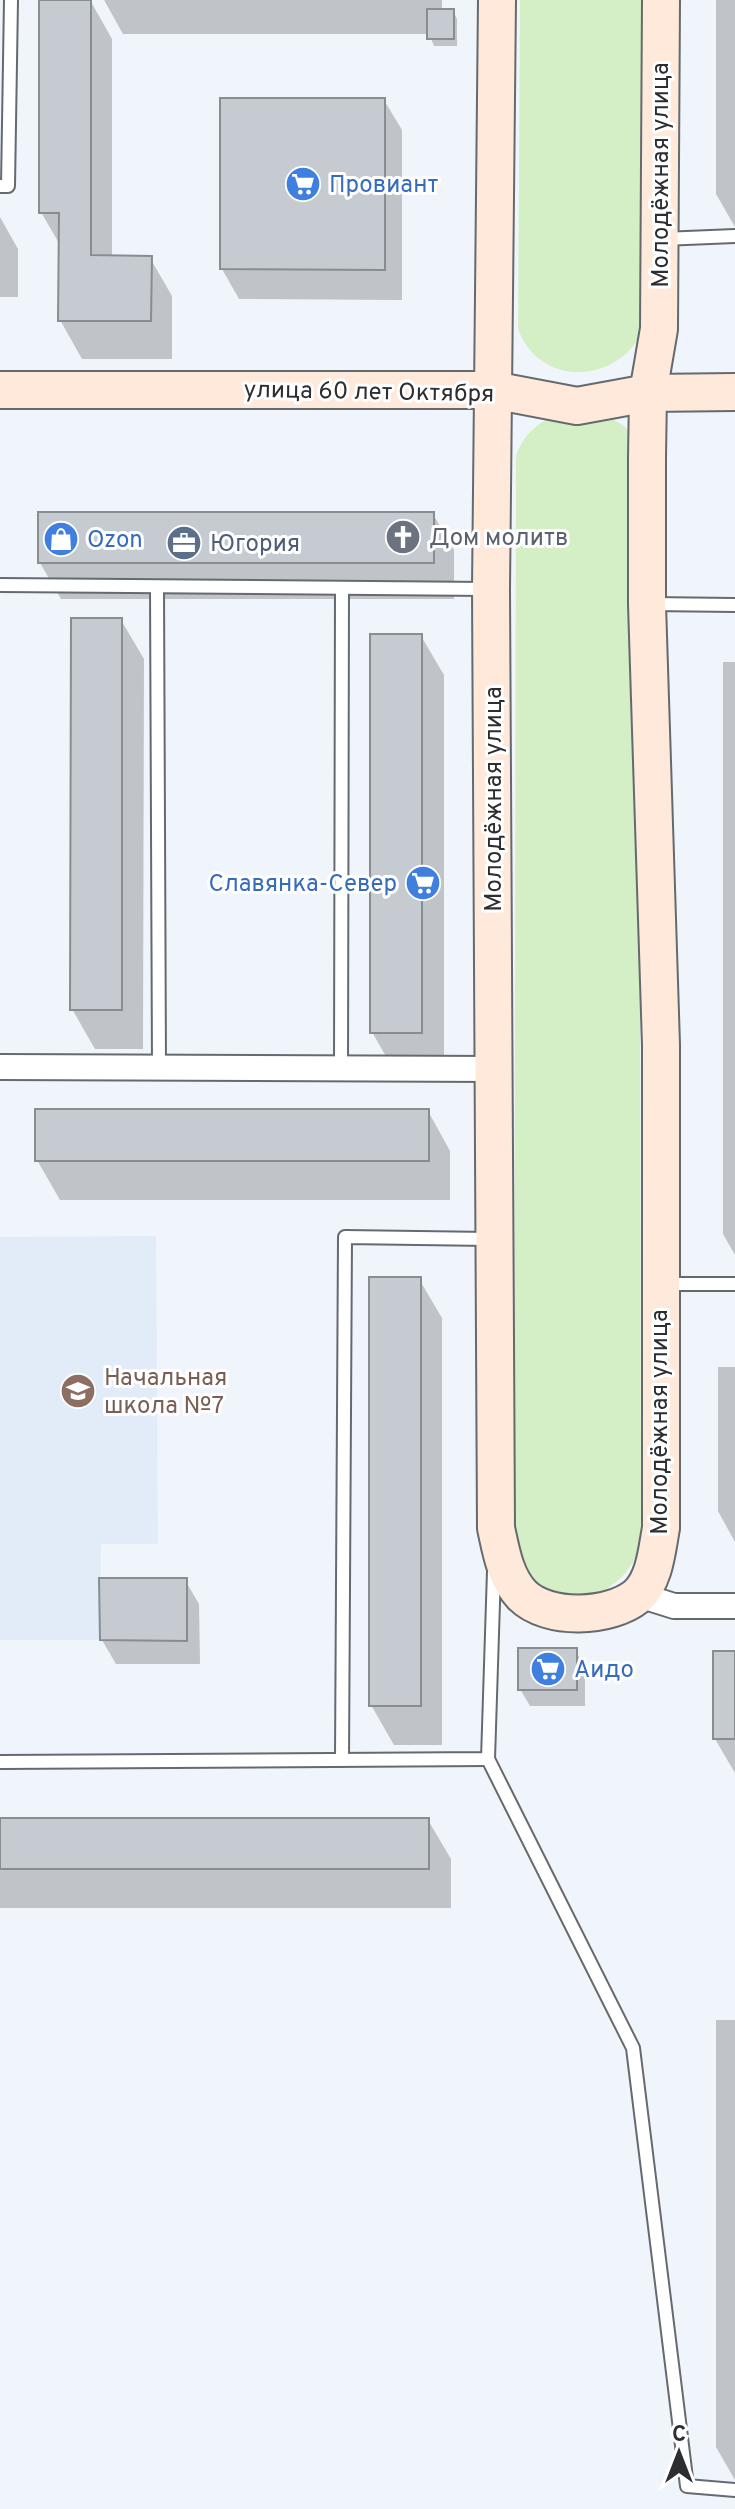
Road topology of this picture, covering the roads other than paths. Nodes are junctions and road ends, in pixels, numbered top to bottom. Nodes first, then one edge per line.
1 (11, 0) edge
2 (497, 0) edge
3 (661, 0) edge
4 (0, 186) edge
5 (735, 236) edge
6 (661, 239) junction
7 (0, 390) edge
8 (493, 390) junction
9 (735, 392) edge
10 (648, 393) junction
11 (0, 585) edge
12 (157, 587) junction
13 (342, 588) junction
14 (491, 589) junction
15 (647, 604) junction
16 (735, 605) edge
17 (0, 1067) edge
18 (159, 1067) junction
19 (341, 1069) junction
20 (495, 1069) junction
21 (495, 1240) junction
22 (660, 1284) junction
23 (735, 1284) edge
24 (496, 1528) junction
25 (639, 1595) junction
26 (735, 1606) edge
27 (488, 1759) junction
28 (342, 1760) junction
29 (0, 1762) edge
30 (735, 2490) edge

1 - 4 lane
2 - 8 main road, Молодёжная улица
3 - 6 main road, Молодёжная улица
5 - 6 lane
6 - 10 main road, Молодёжная улица
7 - 8 main road, улица 60 лет Октября
8 - 10 main road, улица 60 лет Октября
8 - 14 main road, Молодёжная улица
9 - 10 main road, улица 60 лет Октября
10 - 15 main road, Молодёжная улица
11 - 12 lane
12 - 13 lane
12 - 18 lane
13 - 14 lane
13 - 19 lane
14 - 20 main road, Молодёжная улица
15 - 16 lane
15 - 22 main road, Молодёжная улица
17 - 18 street
18 - 19 street
19 - 20 street
20 - 21 main road, Молодёжная улица
21 - 24 main road, Молодёжная улица
21 - 28 lane
22 - 23 lane
22 - 25 main road, Молодёжная улица
24 - 25 main road, Молодёжная улица
24 - 27 lane
25 - 26 street
27 - 28 lane
27 - 30 lane
28 - 29 lane

